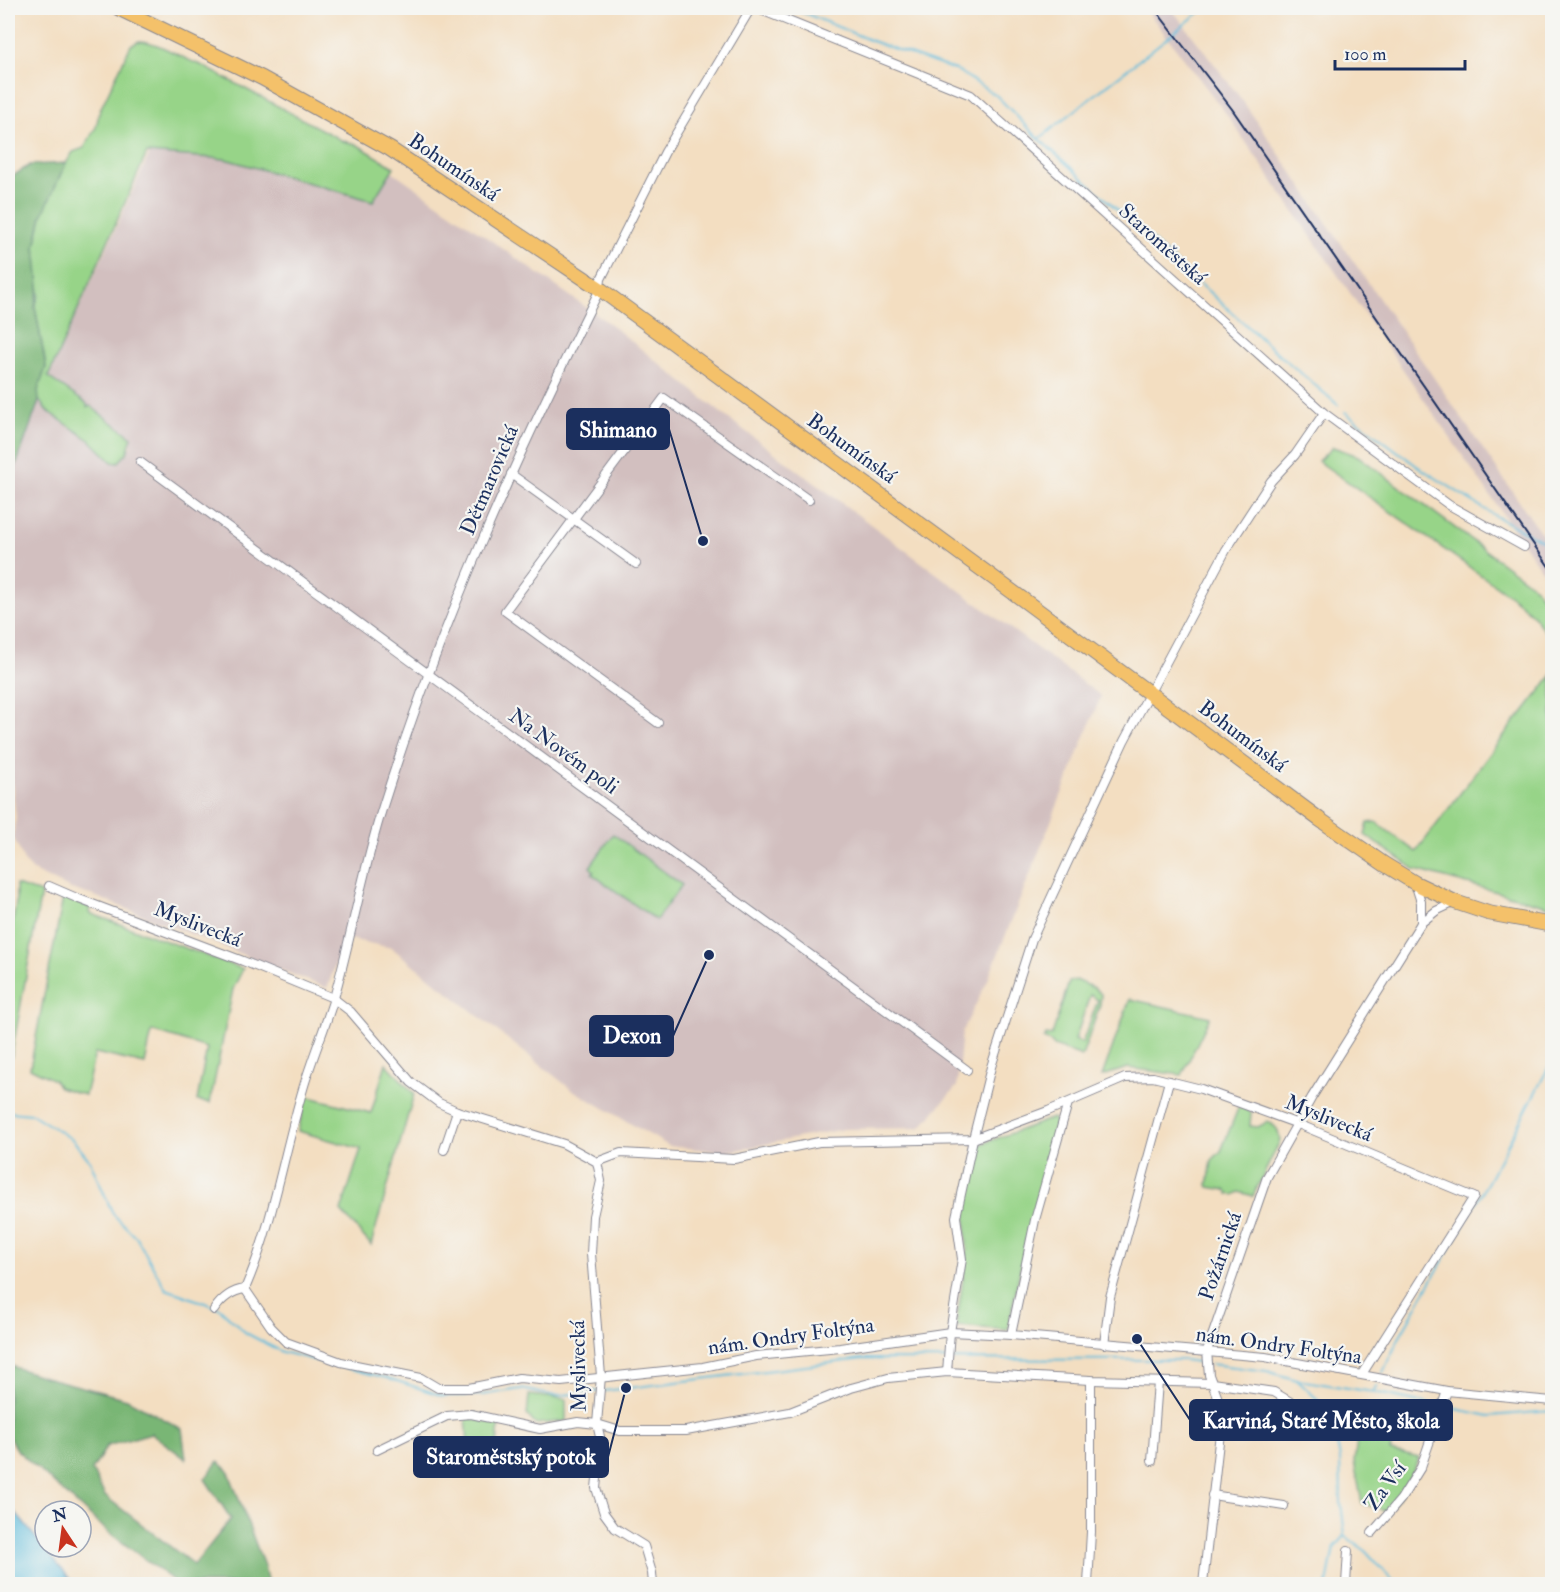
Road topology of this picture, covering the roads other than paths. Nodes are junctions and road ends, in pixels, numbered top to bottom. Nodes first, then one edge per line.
1 (118, 8) edge
2 (751, 8) edge
3 (756, 8) edge
4 (600, 289) junction
5 (1324, 413) junction
6 (140, 462) dead end
7 (511, 474) junction
8 (810, 500) dead end
9 (573, 519) junction
10 (1524, 547) dead end
11 (636, 564) dead end
12 (428, 674) junction
13 (1150, 693) junction
14 (658, 723) dead end
15 (1415, 883) junction
16 (49, 886) dead end
17 (1455, 902) junction
18 (1421, 923) junction
19 (1552, 926) edge
20 (333, 998) junction
21 (968, 1070) dead end
22 (1169, 1081) junction
23 (1068, 1103) junction
24 (457, 1111) junction
25 (1298, 1124) junction
26 (973, 1139) junction
27 (444, 1150) dead end
28 (597, 1162) junction
29 (245, 1289) junction
30 (216, 1306) dead end
31 (950, 1332) junction
32 (1011, 1335) junction
33 (1104, 1344) junction
34 (1207, 1351) junction
35 (948, 1364) junction
36 (1362, 1374) junction
37 (1091, 1380) junction
38 (1158, 1382) junction
39 (1212, 1383) junction
40 (600, 1385) junction
41 (1447, 1391) junction
42 (1552, 1401) edge
43 (597, 1424) junction
44 (1315, 1434) dead end
45 (377, 1450) dead end
46 (1152, 1461) dead end
47 (1212, 1495) junction
48 (1284, 1506) dead end
49 (1372, 1533) dead end
50 (1348, 1551) dead end
51 (653, 1584) edge
52 (1088, 1584) edge
53 (1203, 1584) edge
54 (1346, 1584) edge

1 - 4 main road, Bohumínská
2 - 4 street, Dětmarovická
3 - 5 street, Staroměstská
4 - 7 street, Dětmarovická
4 - 13 main road, Bohumínská
5 - 10 street, Staroměstská
5 - 13 street
6 - 12 street, Na Novém poli
7 - 9 street
7 - 12 street, Dětmarovická
8 - 9 street
9 - 11 street
9 - 14 street
12 - 20 street, Dětmarovická
12 - 21 street, Na Novém poli
13 - 15 main road, Bohumínská
13 - 26 street
15 - 17 main road, Bohumínská
15 - 18 street
16 - 20 street, Myslivecká
17 - 18 street
17 - 19 main road, Bohumínská
18 - 25 street, Požárnická
20 - 24 street, Myslivecká
20 - 29 street
22 - 23 street, Myslivecká
22 - 25 street, Myslivecká
22 - 33 street
23 - 26 street, Myslivecká
23 - 32 street
24 - 27 street
24 - 28 street, Myslivecká
25 - 34 street, Požárnická
25 - 36 street, Myslivecká
26 - 28 street, Myslivecká
26 - 31 street
28 - 40 street, Myslivecká
29 - 30 street
29 - 40 street, nám. Ondry Foltýna
31 - 32 street, nám. Ondry Foltýna
31 - 35 street
31 - 40 street, nám. Ondry Foltýna
32 - 33 street, nám. Ondry Foltýna
33 - 34 street, nám. Ondry Foltýna
34 - 36 street, nám. Ondry Foltýna
34 - 39 street, Požárnická
35 - 37 street
35 - 43 street
36 - 41 street, nám. Ondry Foltýna
37 - 38 street
37 - 52 street
38 - 39 street
38 - 46 street
39 - 44 street
39 - 47 street, Požárnická
40 - 43 street, Myslivecká
41 - 42 street
41 - 49 street, Za Vsí
43 - 45 street
43 - 51 street, Myslivecká
47 - 48 street
47 - 53 street, Požárnická
50 - 54 street

